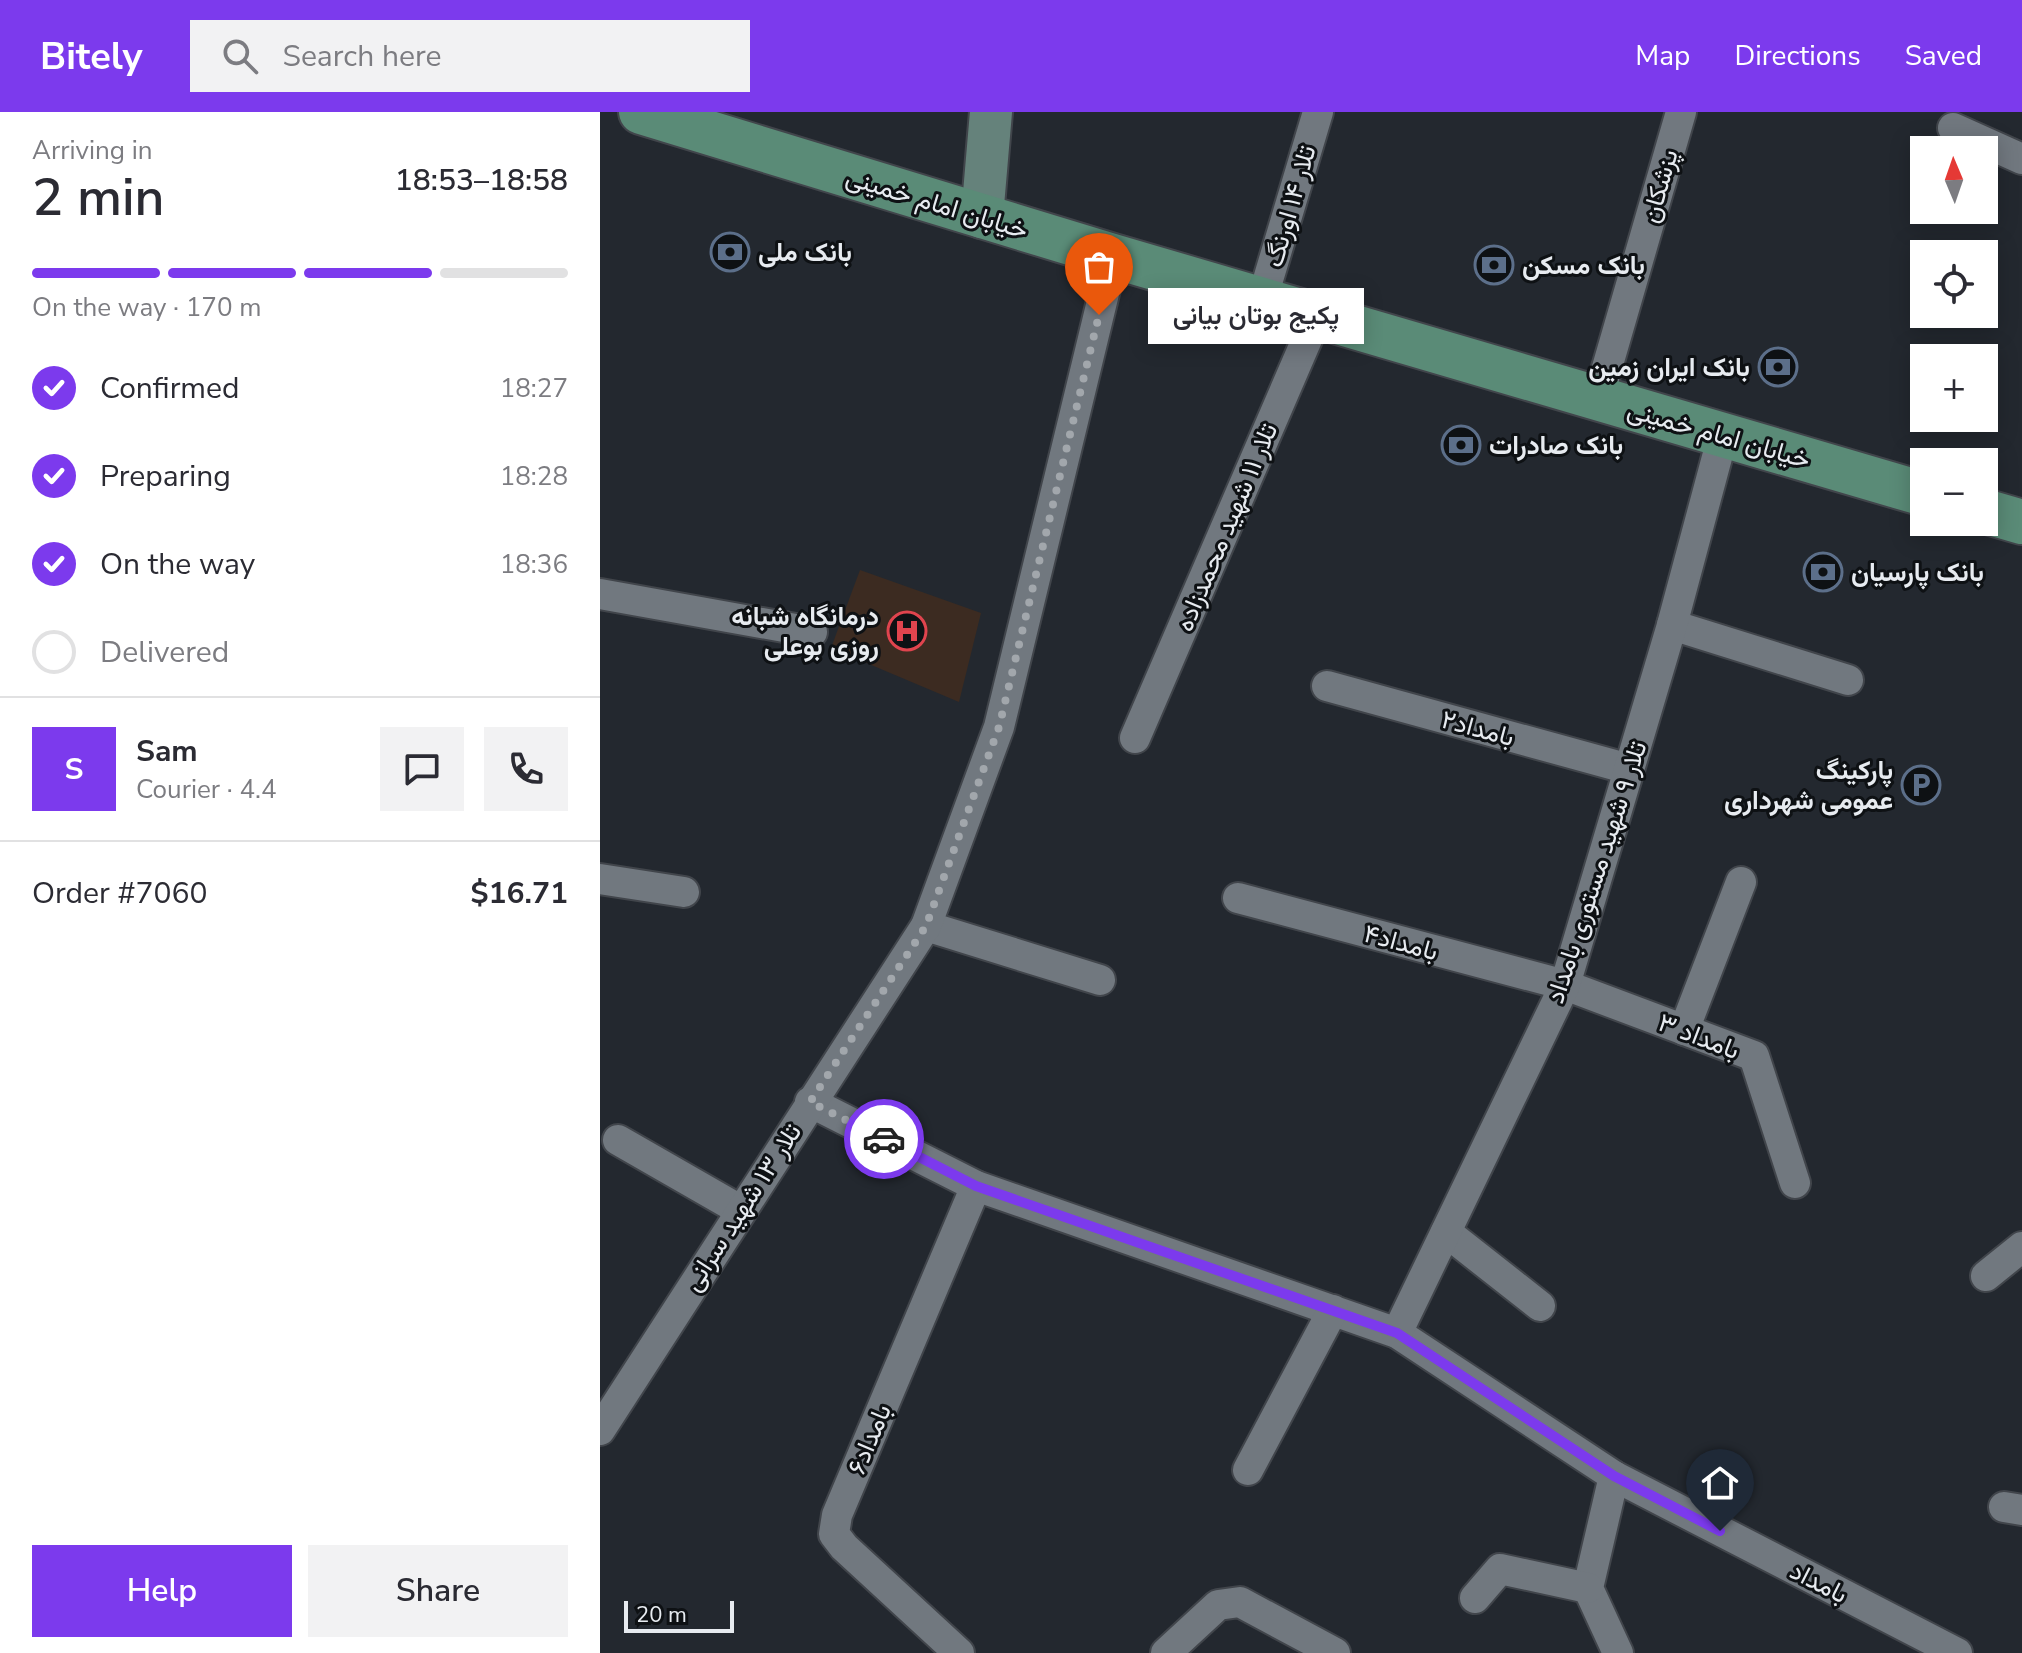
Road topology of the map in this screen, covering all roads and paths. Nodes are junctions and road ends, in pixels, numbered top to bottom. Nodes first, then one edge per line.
1 (991, 112) edge
2 (1318, 112) edge
3 (1681, 112) edge
4 (646, 113) edge
5 (1953, 128) dead end
6 (2022, 159) edge
7 (982, 217) junction
8 (1113, 256) junction
9 (1262, 300) junction
10 (1317, 316) junction
11 (1598, 399) junction
12 (1723, 435) junction
13 (1910, 490) edge
14 (600, 594) edge
15 (1672, 625) junction
16 (812, 632) dead end
17 (1848, 680) dead end
18 (1327, 686) dead end
19 (1135, 738) dead end
20 (1629, 769) junction
21 (600, 879) edge
22 (1741, 882) dead end
23 (684, 892) dead end
24 (1238, 898) dead end
25 (926, 926) junction
26 (1100, 980) dead end
27 (1565, 985) junction
28 (1684, 1030) junction
29 (810, 1102) junction
30 (618, 1140) dead end
31 (1795, 1183) dead end
32 (976, 1186) junction
33 (740, 1210) junction
34 (1446, 1232) junction
35 (2022, 1247) edge
36 (1986, 1276) dead end
37 (1540, 1306) dead end
38 (1333, 1310) junction
39 (1397, 1333) junction
40 (600, 1430) edge
41 (1248, 1470) dead end
42 (1614, 1476) junction
43 (1588, 1588) junction
44 (1475, 1598) dead end
45 (959, 1653) edge
46 (1166, 1653) edge
47 (1335, 1653) edge
48 (1618, 1653) edge
49 (1957, 1653) edge

1 - 7 main road
2 - 9 street, تلار ۱۴ اورنگ
3 - 11 street, پزشکان
4 - 7 main road, خیابان امام خمینی
5 - 6 street
7 - 8 main road, خیابان امام خمینی
8 - 9 main road, خیابان امام خمینی
8 - 25 street, تلار ۱۳ شهید سرانی
9 - 10 main road, خیابان امام خمینی
10 - 11 main road, خیابان امام خمینی
10 - 19 street, تلار ۱۱ شهید محمدزاده
11 - 12 main road, خیابان امام خمینی
12 - 13 main road, خیابان امام خمینی
12 - 15 street, تلار ۹ شهید مستوری بامداد
14 - 16 street
15 - 17 street
15 - 20 street, تلار ۹ شهید مستوری بامداد
18 - 20 street, بامداد۲
20 - 27 street, تلار ۹ شهید مستوری بامداد
21 - 23 street
22 - 28 street
24 - 27 street, بامداد۴
25 - 26 street
25 - 29 street, تلار ۱۳ شهید سرانی
27 - 28 street, بامداد ۳
27 - 34 street, تلار ۹ شهید مستوری بامداد
28 - 31 street, بامداد ۳
29 - 32 street, بامداد
29 - 33 street, تلار ۱۳ شهید سرانی
30 - 33 street
32 - 38 street, بامداد
32 - 45 street, بامداد۶
33 - 40 street, تلار ۱۳ شهید سرانی
34 - 37 street
34 - 39 street, تلار ۹ شهید مستوری بامداد
35 - 36 street
38 - 39 street, بامداد
38 - 41 street
39 - 42 street, بامداد
42 - 43 street
42 - 49 street, بامداد
43 - 44 street
43 - 48 street
46 - 47 street

